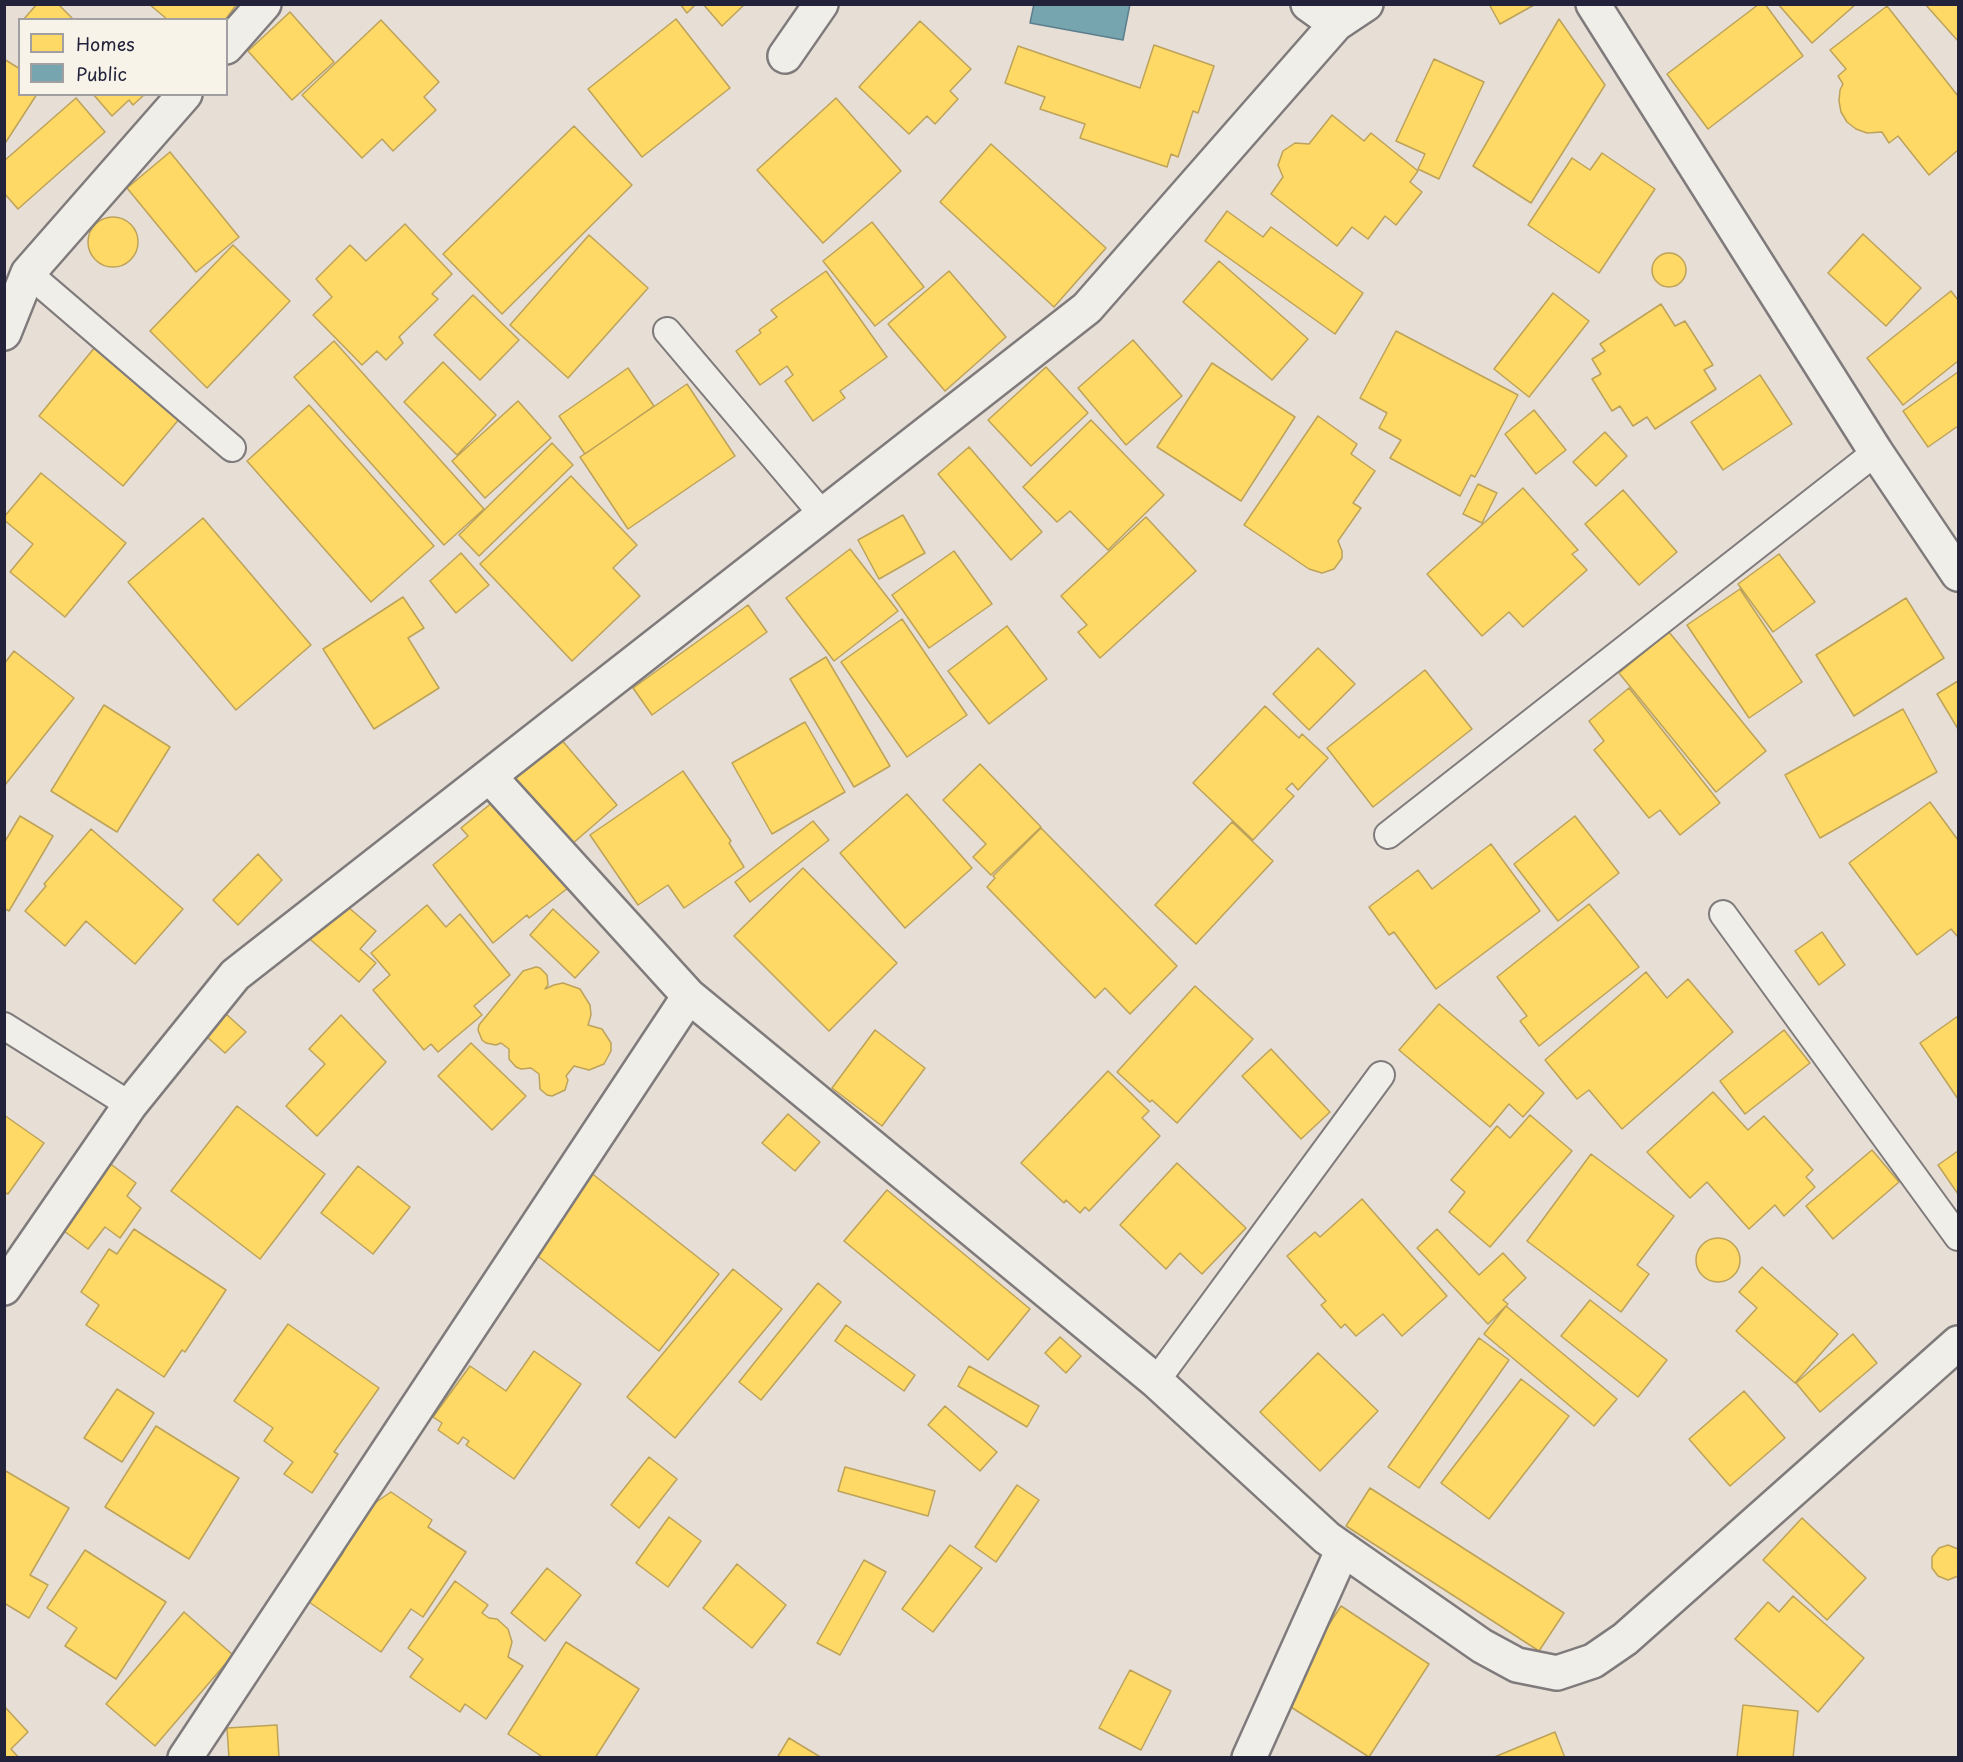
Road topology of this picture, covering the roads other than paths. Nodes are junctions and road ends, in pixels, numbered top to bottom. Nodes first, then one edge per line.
1 (264, 4) edge
2 (821, 4) edge
3 (1308, 4) edge
4 (1366, 4) edge
5 (1593, 4) edge
6 (1336, 24) junction
7 (228, 45) edge
8 (785, 56) dead end
9 (183, 96) edge
10 (28, 273) junction
11 (667, 332) dead end
12 (4, 333) edge
13 (232, 448) dead end
14 (1876, 452) junction
15 (823, 515) junction
16 (1959, 574) edge
17 (490, 777) junction
18 (1388, 835) dead end
19 (1723, 914) dead end
20 (689, 996) junction
21 (4, 1026) edge
22 (1381, 1076) dead end
23 (130, 1105) junction
24 (1959, 1237) edge
25 (4, 1288) edge
26 (1959, 1343) edge
27 (1156, 1381) junction
28 (1343, 1549) junction
29 (185, 1758) edge
30 (1249, 1758) edge

1 - 7 street
2 - 8 street
3 - 6 street
4 - 6 street
5 - 14 street
6 - 15 street
9 - 10 street
10 - 12 street
10 - 13 lane
11 - 15 lane
14 - 16 street
14 - 18 lane
15 - 17 street
17 - 20 street
17 - 23 street
19 - 24 lane
20 - 27 street
20 - 29 street
21 - 23 lane
22 - 27 lane
23 - 25 street
26 - 28 street
27 - 28 street
28 - 30 street

